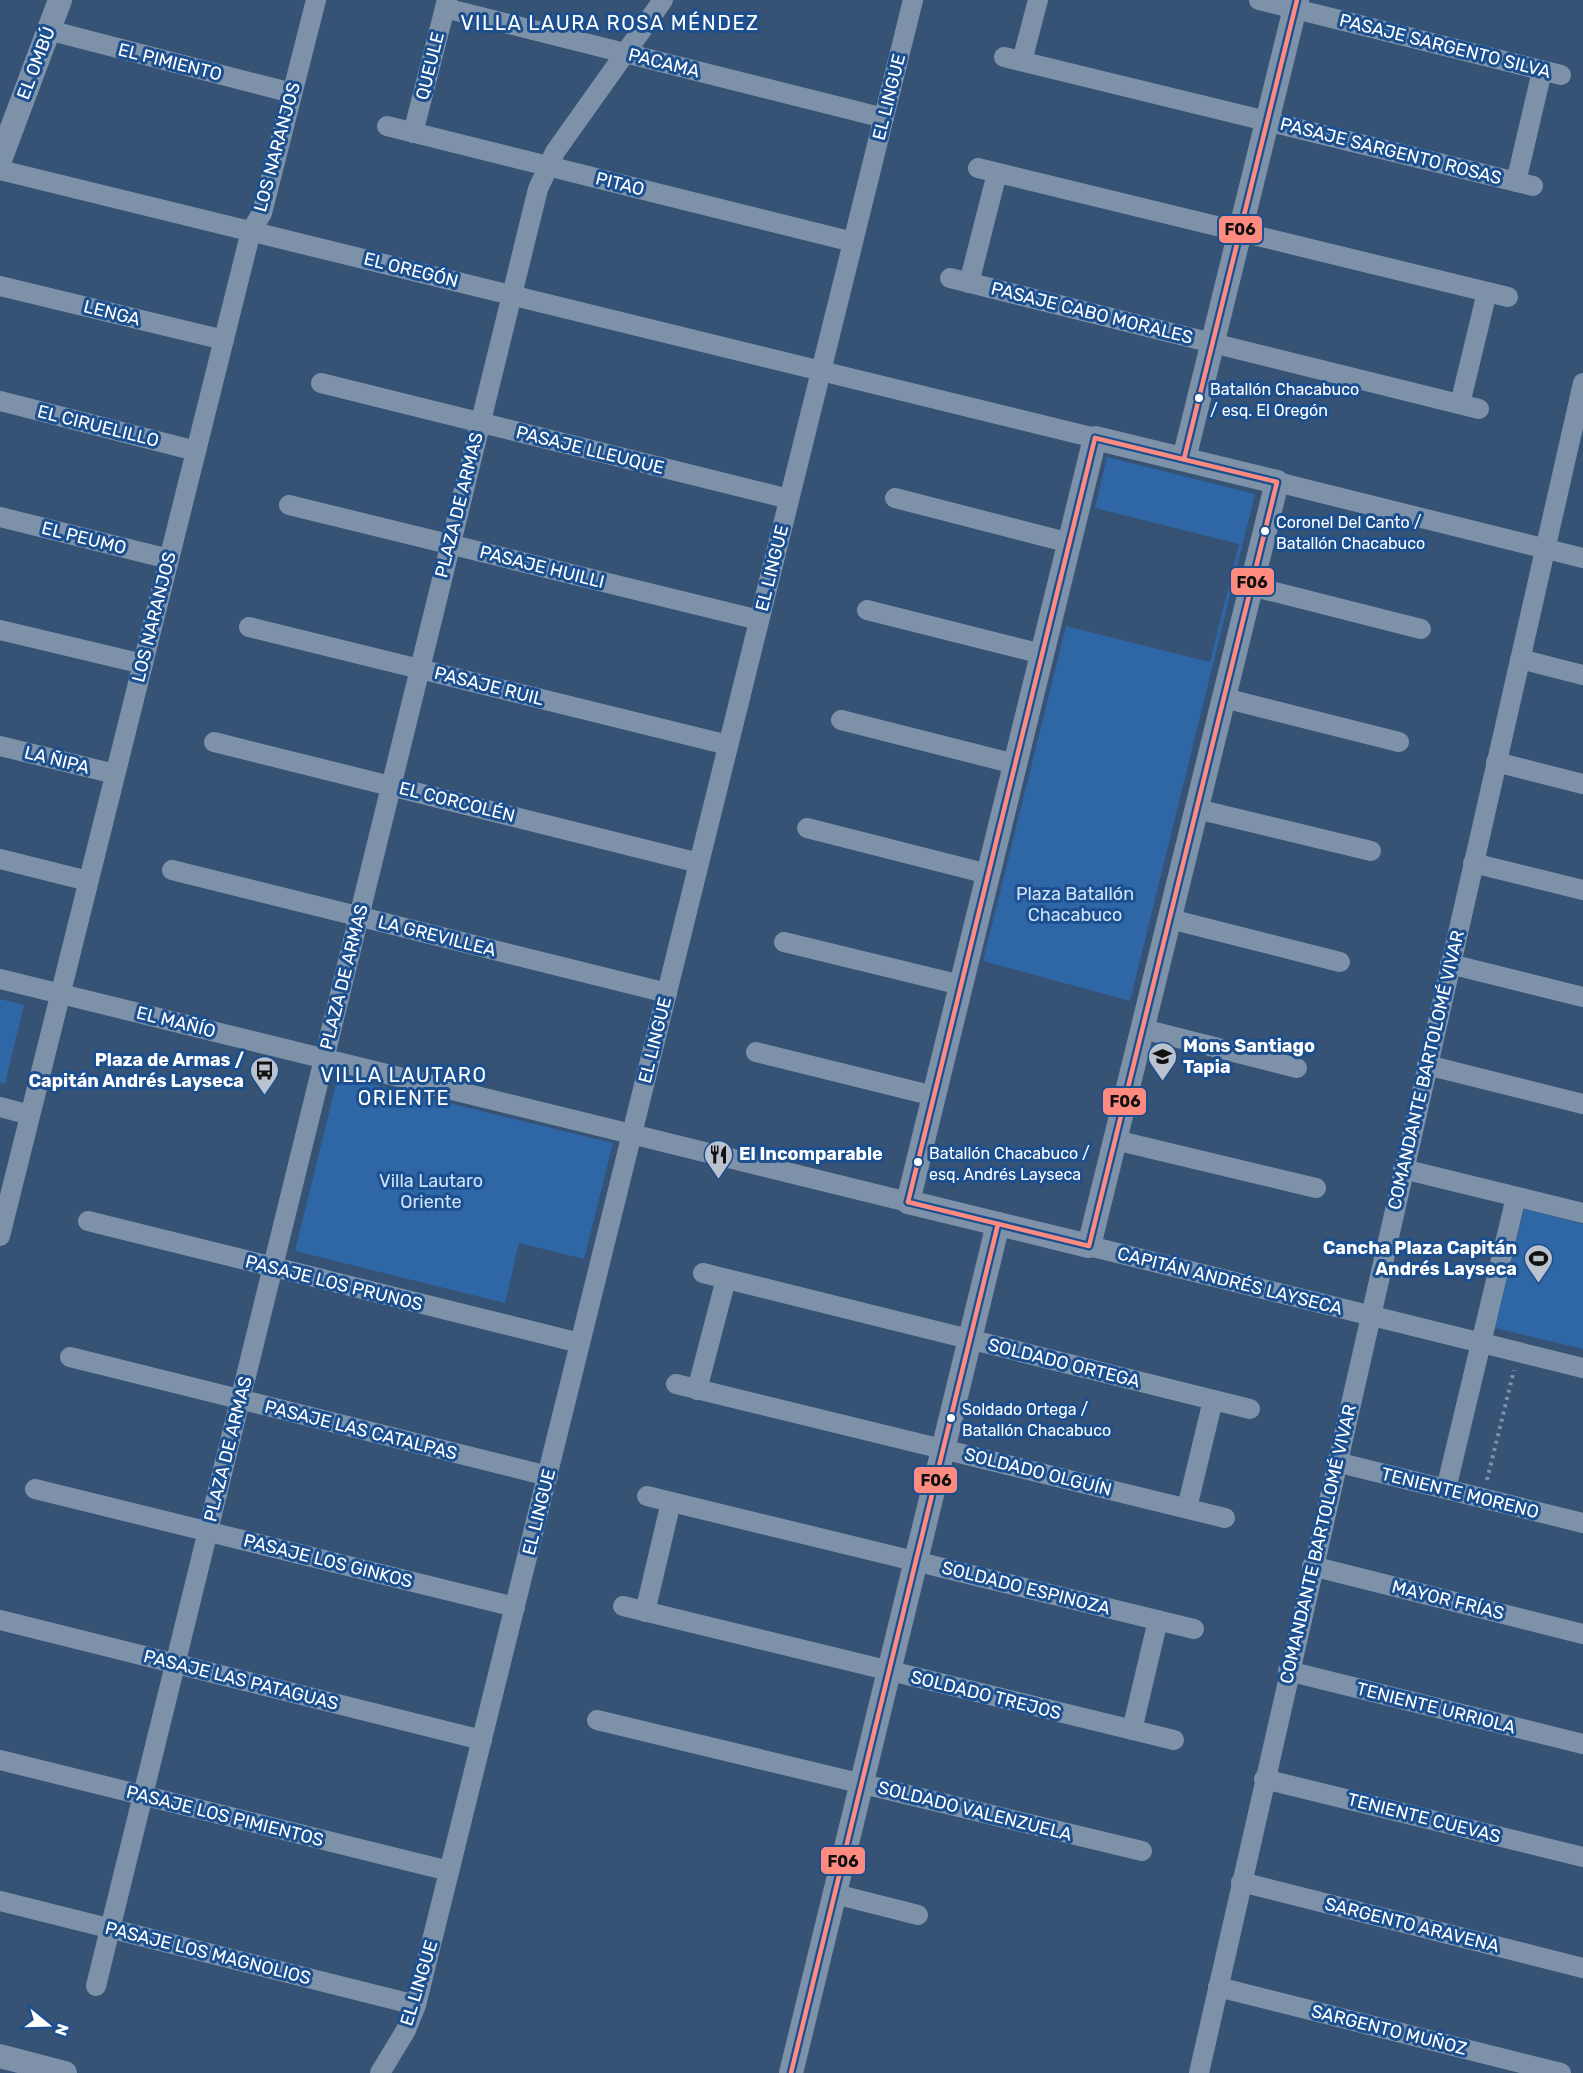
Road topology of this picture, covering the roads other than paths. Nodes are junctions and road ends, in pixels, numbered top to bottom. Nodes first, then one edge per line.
1 (60, 0) edge
2 (316, 0) edge
3 (663, 0) edge
4 (913, 0) edge
5 (1038, 0) edge
6 (1259, 0) edge
7 (446, 4) edge
8 (1296, 4) edge
9 (48, 30) junction
10 (625, 53) junction
11 (292, 93) junction
12 (884, 118) junction
13 (1267, 121) junction
14 (387, 126) dead end
15 (413, 133) junction
16 (0, 160) edge
17 (547, 166) junction
18 (978, 168) dead end
19 (0, 170) edge
20 (997, 173) junction
21 (1525, 184) joint
22 (251, 231) junction
23 (1240, 232) junction
24 (853, 242) junction
25 (0, 286) edge
26 (1487, 292) junction
27 (511, 295) junction
28 (1508, 297) dead end
29 (224, 340) junction
30 (1213, 343) junction
31 (821, 371) junction
32 (321, 383) dead end
33 (1583, 383) edge
34 (0, 402) edge
35 (480, 422) junction
36 (1577, 437) edge
37 (1095, 438) junction
38 (196, 451) junction
39 (1184, 459) junction
40 (1277, 482) junction
41 (895, 498) dead end
42 (789, 499) junction
43 (289, 505) dead end
44 (0, 517) edge
45 (1070, 543) junction
46 (450, 544) junction
47 (1545, 549) junction
48 (1583, 558) edge
49 (169, 559) junction
50 (1251, 586) junction
51 (867, 610) dead end
52 (759, 620) junction
53 (249, 627) dead end
54 (1421, 629) dead end
55 (0, 630) edge
56 (1042, 654) junction
57 (1520, 659) junction
58 (143, 664) junction
59 (419, 669) junction
60 (1583, 675) edge
61 (1224, 698) junction
62 (841, 720) dead end
63 (214, 742) dead end
64 (1399, 742) dead end
65 (728, 745) junction
66 (0, 746) edge
67 (1496, 762) junction
68 (1016, 764) junction
69 (115, 774) junction
70 (1583, 784) edge
71 (390, 786) junction
72 (1197, 809) junction
73 (807, 828) dead end
74 (1371, 851) dead end
75 (0, 860) edge
76 (699, 863) junction
77 (1473, 863) junction
78 (172, 870) dead end
79 (988, 874) junction
80 (88, 881) junction
81 (1583, 890) edge
82 (359, 917) junction
83 (1170, 919) junction
84 (784, 942) dead end
85 (1340, 962) dead end
86 (1450, 964) junction
87 (0, 979) edge
88 (961, 985) junction
89 (60, 993) junction
90 (667, 993) junction
91 (1583, 997) edge
92 (1143, 1029) junction
93 (756, 1052) dead end
94 (324, 1058) junction
95 (1427, 1065) junction
96 (1298, 1068) dead end
97 (934, 1096) junction
98 (1583, 1104) edge
99 (0, 1107) edge
100 (30, 1115) junction
101 (632, 1134) junction
102 (1115, 1140) junction
103 (1403, 1169) junction
104 (1316, 1188) dead end
105 (1516, 1197) junction
106 (908, 1202) junction
107 (1583, 1213) edge
108 (88, 1221) dead end
109 (999, 1224) junction
110 (1, 1229) edge
111 (1089, 1246) junction
112 (272, 1268) junction
113 (703, 1273) dead end
114 (726, 1279) junction
115 (1370, 1315) junction
116 (970, 1340) junction
117 (580, 1343) junction
118 (1481, 1343) junction
119 (70, 1357) dead end
120 (1583, 1368) edge
121 (676, 1384) dead end
122 (698, 1390) junction
123 (240, 1400) junction
124 (1213, 1400) junction
125 (1250, 1409) dead end
126 (944, 1449) junction
127 (1336, 1462) junction
128 (548, 1476) junction
129 (35, 1489) dead end
130 (1446, 1489) junction
131 (647, 1496) dead end
132 (671, 1502) junction
133 (1187, 1509) junction
134 (1225, 1518) dead end
135 (1583, 1523) edge
136 (208, 1531) junction
137 (916, 1561) junction
138 (1312, 1566) junction
139 (623, 1606) dead end
140 (515, 1607) junction
141 (645, 1612) junction
142 (0, 1620) edge
143 (1158, 1620) junction
144 (1194, 1629) dead end
145 (1583, 1634) edge
146 (175, 1664) junction
147 (889, 1671) junction
148 (1288, 1671) junction
149 (597, 1719) dead end
150 (1132, 1730) junction
151 (482, 1740) junction
152 (1174, 1740) dead end
153 (1583, 1744) edge
154 (0, 1760) edge
155 (1264, 1779) junction
156 (862, 1784) junction
157 (142, 1796) junction
158 (1142, 1851) dead end
159 (1583, 1857) edge
160 (449, 1872) junction
161 (1241, 1882) junction
162 (835, 1894) junction
163 (0, 1901) edge
164 (918, 1915) dead end
165 (110, 1928) junction
166 (1583, 1968) edge
167 (96, 1986) dead end
168 (1218, 1987) junction
169 (416, 2005) junction
170 (0, 2056) edge
171 (65, 2073) edge
172 (380, 2073) edge
173 (791, 2073) edge
174 (1199, 2073) edge
175 (1561, 2073) edge

1 - 9 street, EL OMBÚ
2 - 11 street, LOS NARANJOS
3 - 10 street, PLAZA DE ARMAS
4 - 12 street, EL LINGUE
5 - 13 street, PASAJE SARGENTO ROSAS
6 - 8 street, PASAJE SARGENTO SILVA
7 - 10 street, PACAMA
7 - 15 street, QUEULE
8 - 13 street
8 - 21 street, PASAJE SARGENTO SILVA
9 - 11 street, EL PIMIENTO
9 - 16 street, EL OMBÚ
10 - 12 street, PACAMA
10 - 17 street, PLAZA DE ARMAS
11 - 22 street, LOS NARANJOS
12 - 24 street, EL LINGUE
13 - 21 street, PASAJE SARGENTO ROSAS
13 - 23 street
14 - 15 street, PITAO
15 - 17 street, PITAO
17 - 24 street, PITAO
17 - 27 street, PLAZA DE ARMAS
18 - 20 street
19 - 22 street, EL OREGÓN
20 - 23 street
20 - 30 street, PASAJE CABO MORALES
22 - 27 street, EL OREGÓN
22 - 29 street, LOS NARANJOS
23 - 26 street
23 - 30 street
24 - 31 street, EL LINGUE
25 - 29 street, LENGA
26 - 28 street
26 - 30 street, PASAJE CABO MORALES
27 - 31 street, EL OREGÓN
27 - 35 street, PLAZA DE ARMAS
29 - 38 street, LOS NARANJOS
30 - 39 street
31 - 37 street, EL OREGÓN
31 - 42 street, EL LINGUE
32 - 35 street, PASAJE LLEUQUE
33 - 36 street, COMANDANTE BARTOLOMÉ VIVAR
34 - 38 street, EL CIRUELILLO
35 - 42 street, PASAJE LLEUQUE
35 - 46 street, PLAZA DE ARMAS
36 - 47 street, COMANDANTE BARTOLOMÉ VIVAR
37 - 39 street
37 - 45 street
38 - 49 street, LOS NARANJOS
39 - 40 street
40 - 47 street
40 - 50 street
41 - 45 street
42 - 52 street, EL LINGUE
43 - 46 street, PASAJE HUILLI
44 - 49 street, EL PEUMO
45 - 56 street
46 - 52 street, PASAJE HUILLI
46 - 59 street, PLAZA DE ARMAS
47 - 48 street
47 - 57 street, COMANDANTE BARTOLOMÉ VIVAR
49 - 58 street, LOS NARANJOS
50 - 54 street
50 - 61 street
51 - 56 street
52 - 65 street, EL LINGUE
53 - 59 street, PASAJE RUIL
55 - 58 street
56 - 68 street
57 - 60 street
57 - 67 street, COMANDANTE BARTOLOMÉ VIVAR
58 - 69 street, LOS NARANJOS
59 - 65 street, PASAJE RUIL
59 - 71 street, PLAZA DE ARMAS
61 - 64 street
61 - 72 street
62 - 68 street
63 - 71 street, EL CORCOLÉN
65 - 76 street, EL LINGUE
66 - 69 street, LA ÑIPA
67 - 70 street
67 - 77 street, COMANDANTE BARTOLOMÉ VIVAR
68 - 79 street
69 - 80 street, LOS NARANJOS
71 - 76 street, EL CORCOLÉN
71 - 82 street, PLAZA DE ARMAS
72 - 74 street
72 - 83 street
73 - 79 street
75 - 80 street
76 - 90 street, EL LINGUE
77 - 81 street
77 - 86 street, COMANDANTE BARTOLOMÉ VIVAR
78 - 82 street, LA GREVILLEA
79 - 88 street
80 - 89 street, LOS NARANJOS
82 - 90 street, LA GREVILLEA
82 - 94 street, PLAZA DE ARMAS
83 - 85 street
83 - 92 street
84 - 88 street
86 - 91 street
86 - 95 street, COMANDANTE BARTOLOMÉ VIVAR
87 - 89 street, EL MAÑÍO
88 - 97 street
89 - 94 street, EL MAÑÍO
89 - 100 street, LOS NARANJOS
90 - 101 street, EL LINGUE
92 - 96 street
92 - 102 street
93 - 97 street
94 - 101 street, EL MAÑÍO
94 - 112 street, PLAZA DE ARMAS
95 - 98 street
95 - 103 street, COMANDANTE BARTOLOMÉ VIVAR
97 - 106 street
99 - 100 street
100 - 110 street, LOS NARANJOS
101 - 106 street, CAPITÁN ANDRÉS LAYSECA
101 - 117 street, EL LINGUE
102 - 104 street
102 - 111 street
103 - 105 street
103 - 115 street, COMANDANTE BARTOLOMÉ VIVAR
105 - 107 street
105 - 118 street
106 - 109 street, CAPITÁN ANDRÉS LAYSECA
108 - 112 street, PASAJE LOS PRUNOS
109 - 111 street, CAPITÁN ANDRÉS LAYSECA
109 - 116 street
111 - 115 street, CAPITÁN ANDRÉS LAYSECA
112 - 117 street, PASAJE LOS PRUNOS
112 - 123 street, PLAZA DE ARMAS
113 - 114 street, SOLDADO ORTEGA
114 - 116 street, SOLDADO ORTEGA
114 - 122 street
115 - 118 street, CAPITÁN ANDRÉS LAYSECA
115 - 127 street, COMANDANTE BARTOLOMÉ VIVAR
116 - 124 street, SOLDADO ORTEGA
116 - 126 street
117 - 128 street, EL LINGUE
118 - 120 street, CAPITÁN ANDRÉS LAYSECA
118 - 130 street
119 - 123 street, PASAJE LAS CATALPAS
121 - 122 street, SOLDADO OLGUÍN
122 - 126 street, SOLDADO OLGUÍN
123 - 128 street, PASAJE LAS CATALPAS
123 - 136 street, PLAZA DE ARMAS
124 - 125 street, SOLDADO ORTEGA
124 - 133 street
126 - 133 street, SOLDADO OLGUÍN
126 - 137 street
127 - 130 street, TENIENTE MORENO
127 - 138 street, COMANDANTE BARTOLOMÉ VIVAR
128 - 140 street, EL LINGUE
129 - 136 street, PASAJE LOS GINKOS
130 - 135 street, TENIENTE MORENO
131 - 132 street, SOLDADO ESPINOZA
132 - 137 street, SOLDADO ESPINOZA
132 - 141 street
133 - 134 street, SOLDADO OLGUÍN
136 - 140 street, PASAJE LOS GINKOS
136 - 146 street, PLAZA DE ARMAS
137 - 143 street, SOLDADO ESPINOZA
137 - 147 street
138 - 145 street, MAYOR FRÍAS
138 - 148 street, COMANDANTE BARTOLOMÉ VIVAR
139 - 141 street, SOLDADO TREJOS
140 - 151 street, EL LINGUE
141 - 147 street, SOLDADO TREJOS
142 - 146 street, PASAJE LAS PATAGUAS
143 - 144 street, SOLDADO ESPINOZA
143 - 150 street
146 - 151 street, PASAJE LAS PATAGUAS
146 - 157 street, PLAZA DE ARMAS
147 - 150 street, SOLDADO TREJOS
147 - 156 street
148 - 153 street, TENIENTE URRIOLA
148 - 155 street, COMANDANTE BARTOLOMÉ VIVAR
149 - 156 street, SOLDADO VALENZUELA
150 - 152 street, SOLDADO TREJOS
151 - 160 street, EL LINGUE
154 - 157 street, PASAJE LOS PIMIENTOS
155 - 159 street, TENIENTE CUEVAS
155 - 161 street, COMANDANTE BARTOLOMÉ VIVAR
156 - 158 street, SOLDADO VALENZUELA
156 - 162 street
157 - 160 street, PASAJE LOS PIMIENTOS
157 - 165 street, PLAZA DE ARMAS
160 - 169 street, EL LINGUE
161 - 166 street, SARGENTO ARAVENA
161 - 168 street, COMANDANTE BARTOLOMÉ VIVAR
162 - 164 street
162 - 173 street
163 - 165 street, PASAJE LOS MAGNOLIOS
165 - 167 street, PLAZA DE ARMAS
165 - 169 street, PASAJE LOS MAGNOLIOS
168 - 174 street, COMANDANTE BARTOLOMÉ VIVAR
168 - 175 street, SARGENTO MUÑOZ
169 - 172 street, EL LINGUE
170 - 171 street

